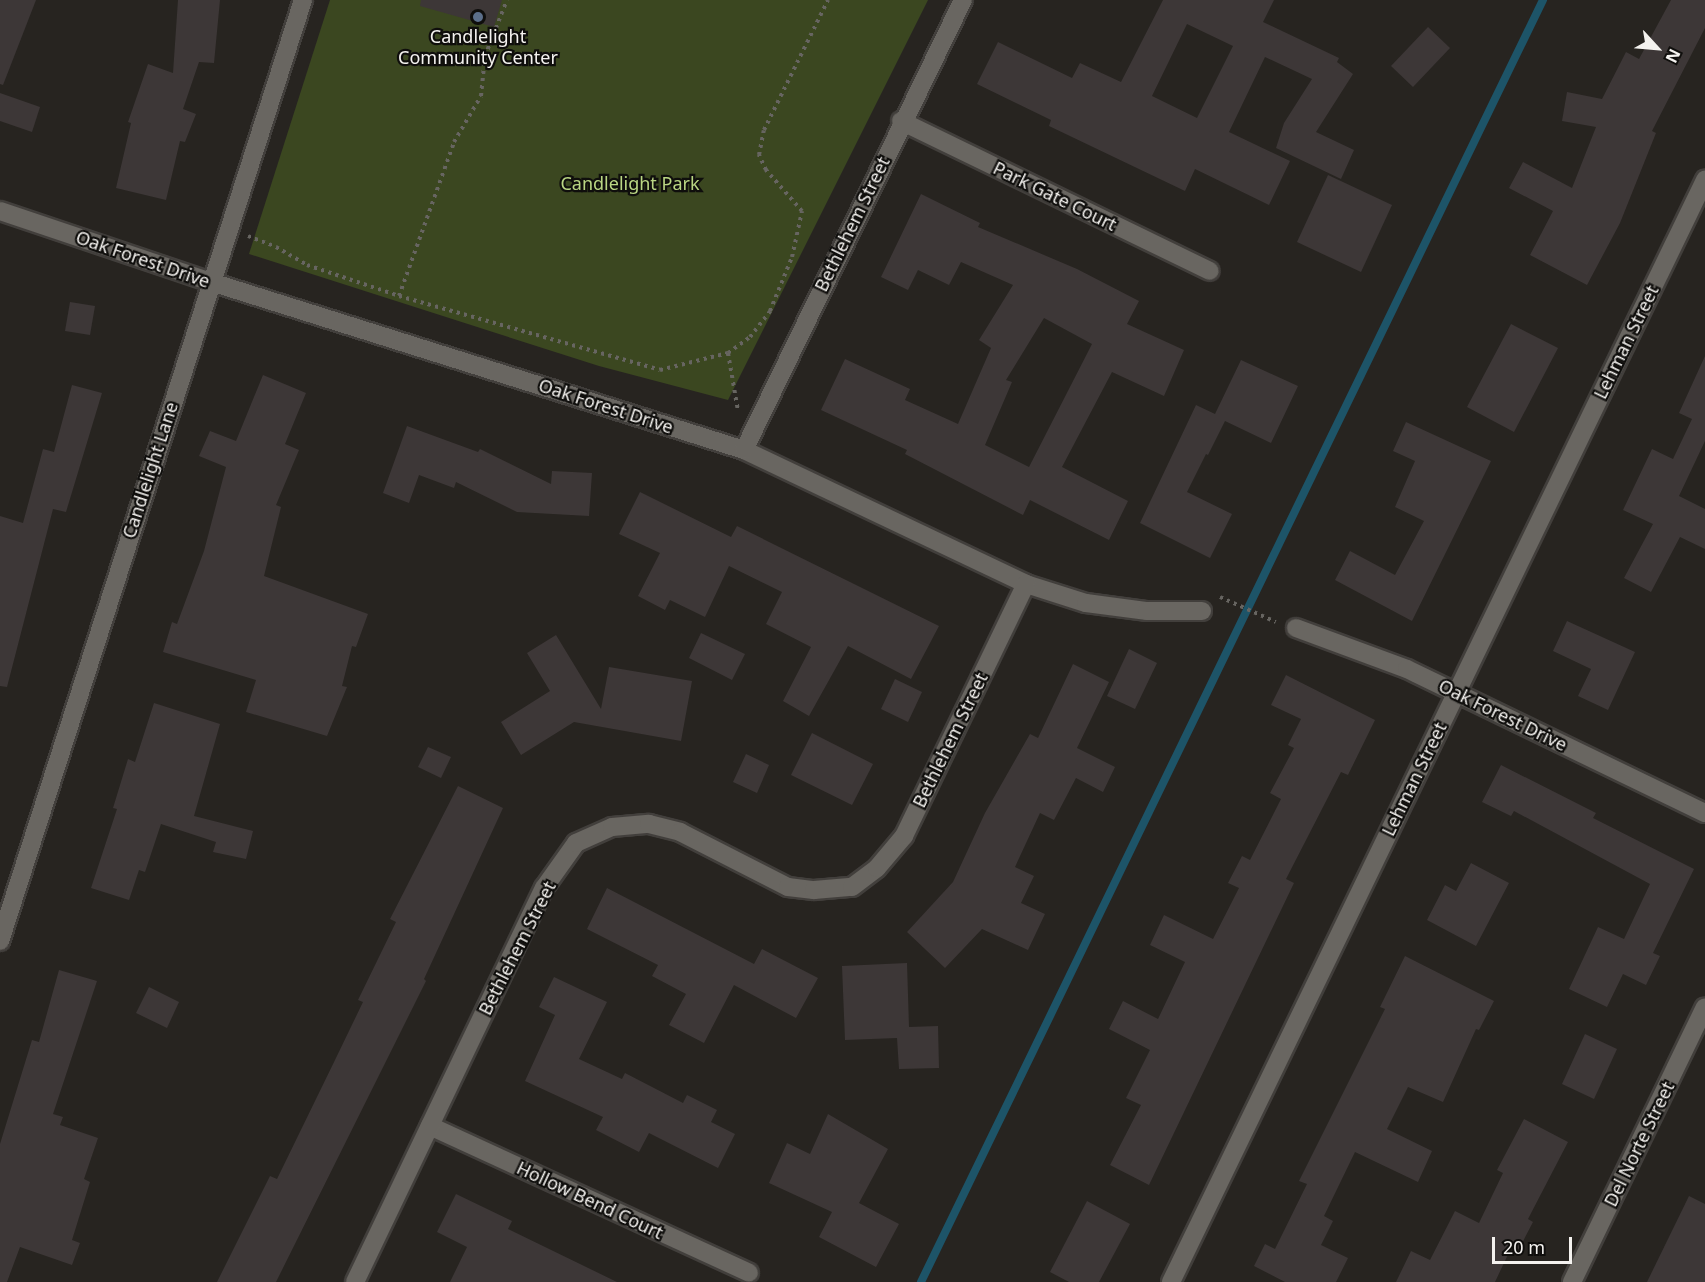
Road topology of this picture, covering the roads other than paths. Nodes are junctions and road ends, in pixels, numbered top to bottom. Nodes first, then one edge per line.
1 (303, 0) edge
2 (963, 0) edge
3 (901, 121) junction
4 (1705, 180) edge
5 (0, 211) edge
6 (1210, 271) dead end
7 (211, 282) junction
8 (744, 450) junction
9 (1026, 584) junction
10 (1202, 611) dead end
11 (1290, 627) road end
12 (1456, 693) junction
13 (1705, 813) edge
14 (0, 941) edge
15 (1705, 1007) edge
16 (430, 1126) junction
17 (749, 1273) dead end
18 (355, 1282) edge
19 (1171, 1282) edge
20 (1572, 1282) edge

1 - 7 street, Candlelight Lane
2 - 3 street, Bethlehem Street
3 - 6 street, Park Gate Court
3 - 8 street, Bethlehem Street
4 - 12 street, Lehman Street
5 - 7 street, Oak Forest Drive
7 - 8 street, Oak Forest Drive
7 - 14 street, Candlelight Lane
8 - 9 street, Oak Forest Drive
9 - 10 street, Oak Forest Drive
9 - 16 street, Bethlehem Street
11 - 12 street, Oak Forest Drive
12 - 13 street, Oak Forest Drive
12 - 19 street, Lehman Street
15 - 20 street, Del Norte Street
16 - 17 street, Hollow Bend Court
16 - 18 street, Bethlehem Street

